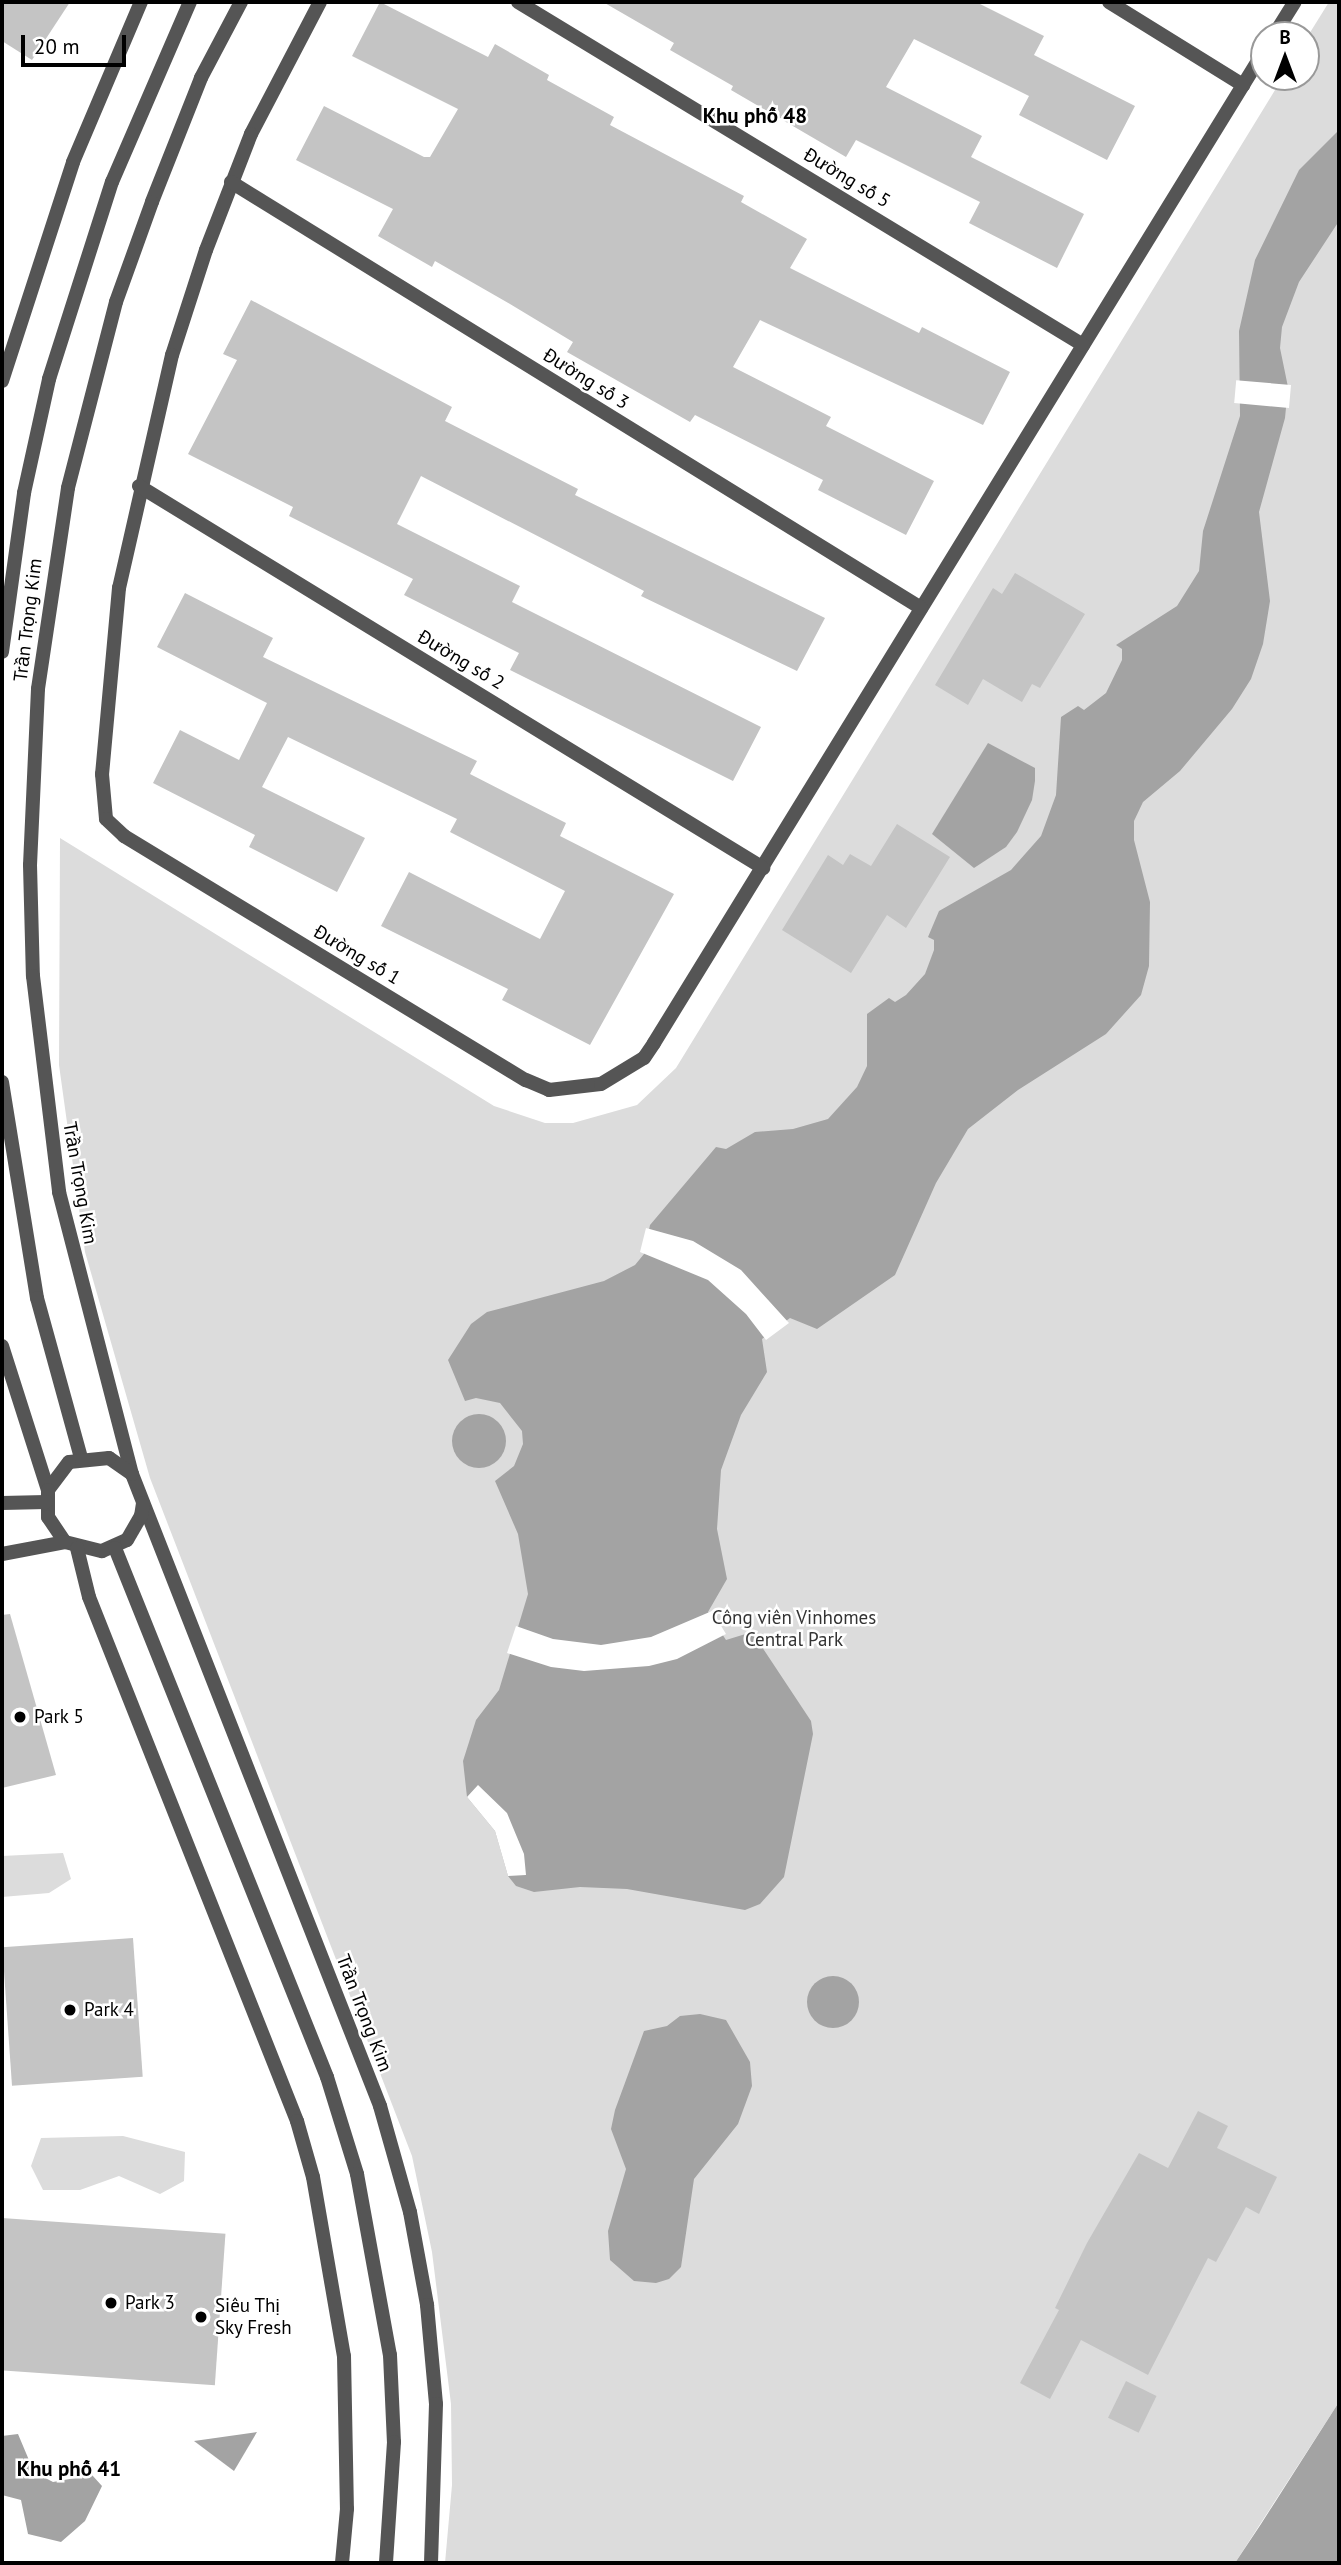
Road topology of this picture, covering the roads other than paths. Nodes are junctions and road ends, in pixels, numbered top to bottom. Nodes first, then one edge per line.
1 (141, 2) edge
2 (190, 2) edge
3 (241, 2) edge
4 (320, 2) edge
5 (519, 2) edge
6 (1109, 2) edge
7 (1295, 2) edge
8 (1283, 21) edge
9 (1250, 74) edge
10 (1243, 85) junction
11 (231, 182) junction
12 (1083, 345) junction
13 (2, 381) edge
14 (139, 486) junction
15 (921, 608) junction
16 (2, 652) edge
17 (763, 868) junction
18 (2, 1083) edge
19 (2, 1346) edge
20 (81, 1458) junction
21 (132, 1474) junction
22 (47, 1496) junction
23 (143, 1502) junction
24 (2, 1503) edge
25 (71, 1545) junction
26 (115, 1548) junction
27 (2, 1554) edge
28 (342, 2563) edge
29 (386, 2563) edge
30 (431, 2563) edge

1 - 13 street
2 - 16 street, Trần Trọng Kim
3 - 21 street, Trần Trọng Kim
4 - 11 street
5 - 12 street, Đường số 5
6 - 10 street
7 - 8 street
9 - 10 street
10 - 12 street
11 - 14 street
11 - 15 street, Đường số 3
12 - 15 street
14 - 17 street, Đường số 2
14 - 17 street, Đường số 1
15 - 17 street
18 - 20 street
19 - 22 street
20 - 21 street
20 - 22 street
21 - 23 street, Trần Trọng Kim
22 - 24 street
22 - 25 street
23 - 26 street
23 - 30 street, Trần Trọng Kim
25 - 26 street
25 - 27 street
25 - 28 street
26 - 29 street

